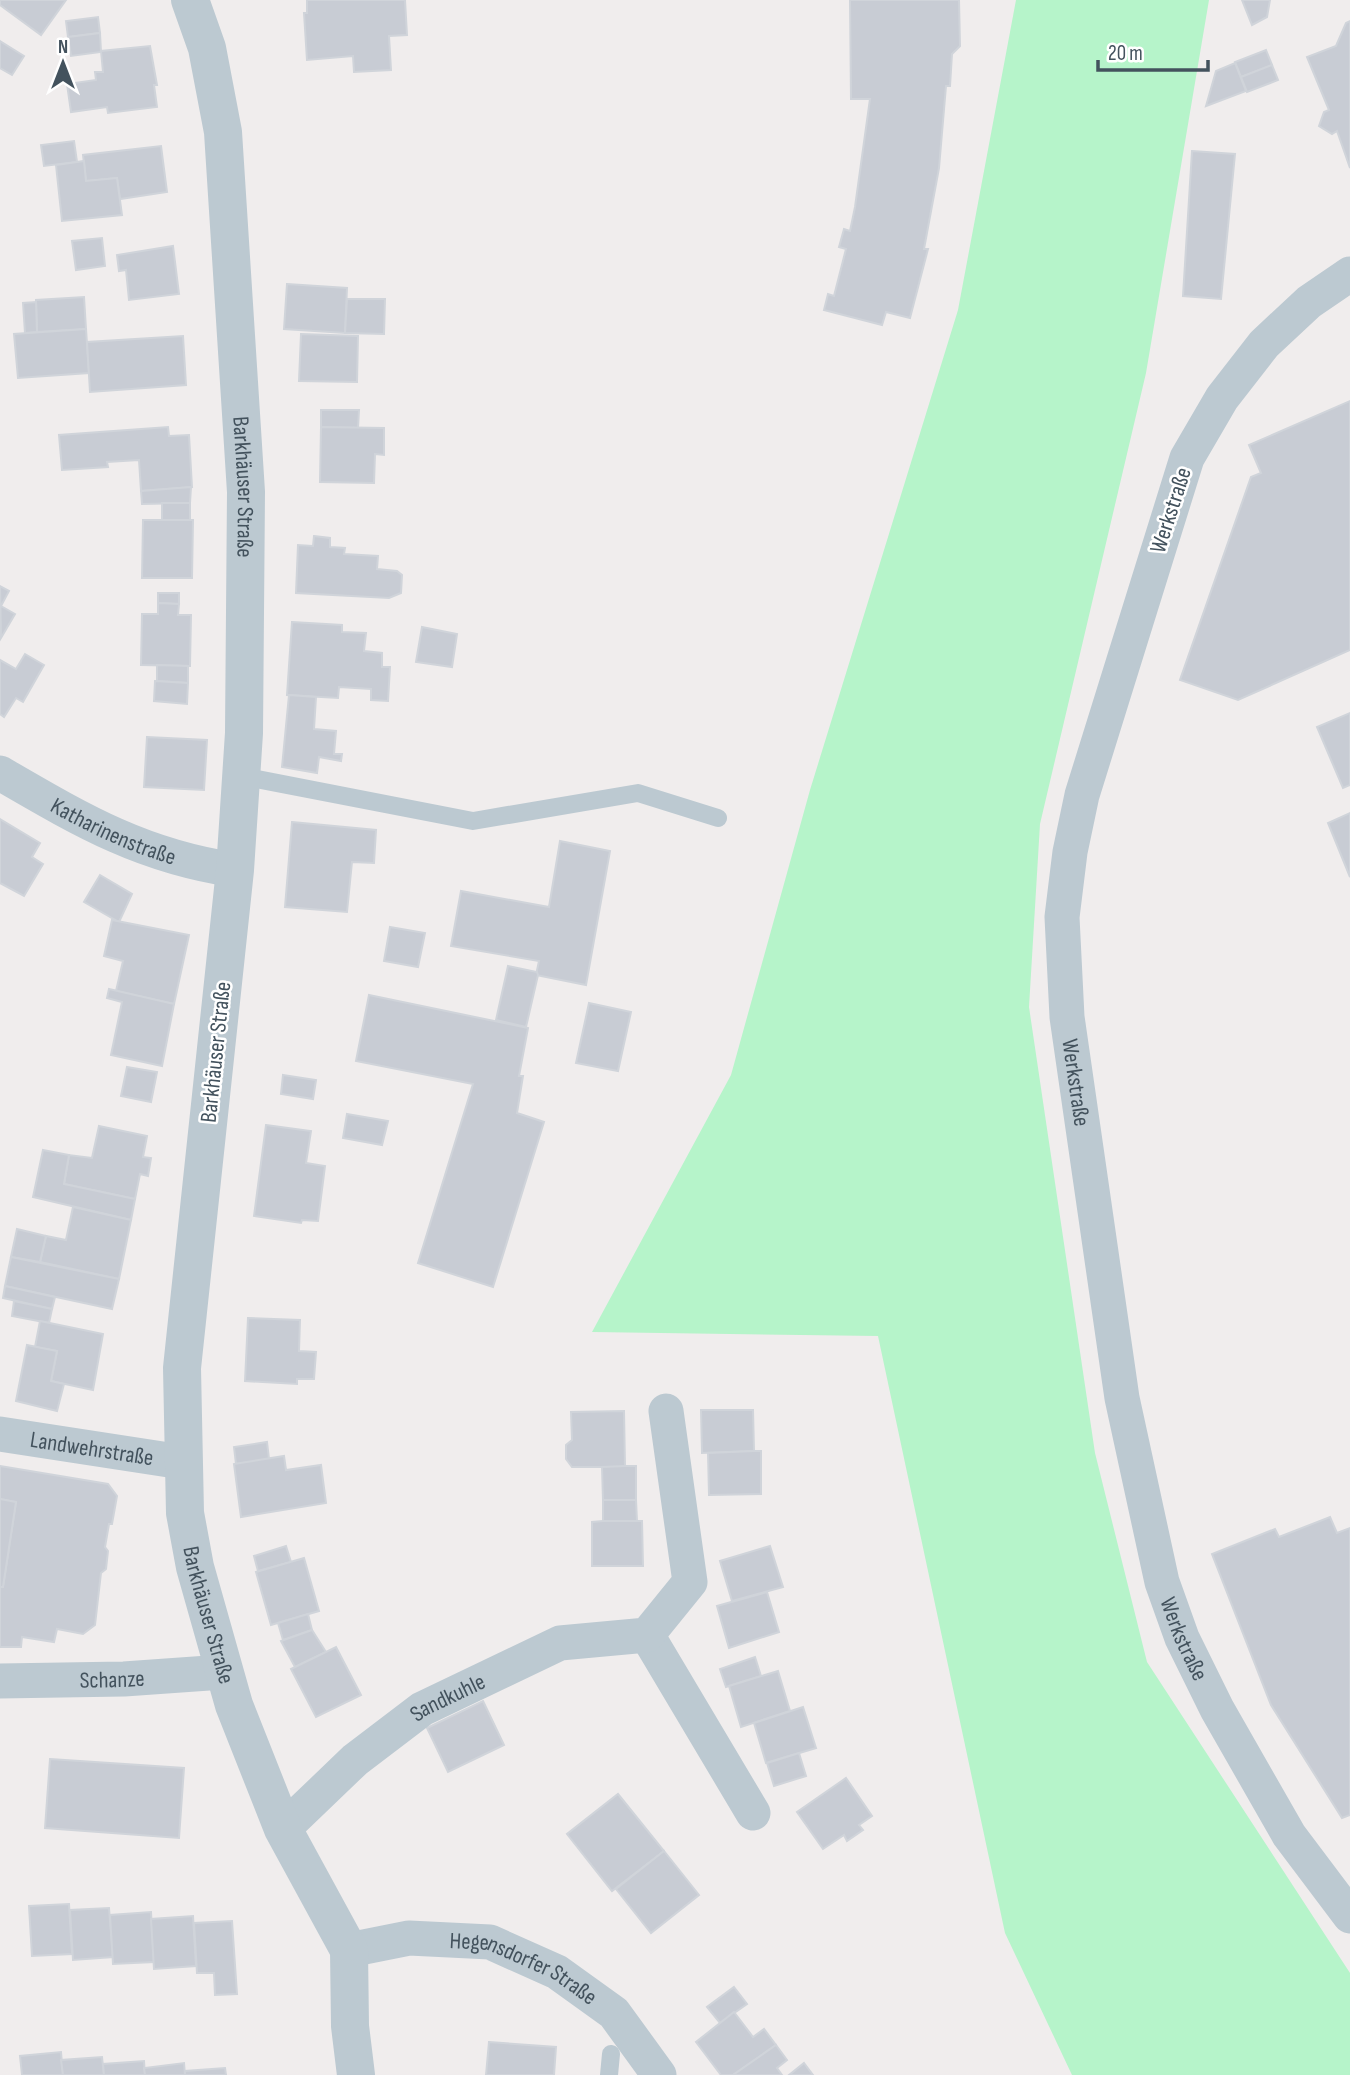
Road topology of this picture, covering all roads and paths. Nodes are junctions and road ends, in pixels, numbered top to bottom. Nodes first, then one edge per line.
1 (190, 0) edge
2 (1350, 274) edge
3 (0, 773) edge
4 (241, 776) junction
5 (718, 818) dead end
6 (235, 870) junction
7 (666, 1411) dead end
8 (0, 1434) edge
9 (182, 1462) junction
10 (647, 1635) junction
11 (223, 1672) junction
12 (0, 1681) edge
13 (753, 1813) dead end
14 (283, 1829) junction
15 (1350, 1916) edge
16 (349, 1950) junction
17 (611, 2054) dead end
18 (356, 2075) edge
19 (609, 2075) edge
20 (659, 2075) edge

1 - 4 street, Barkhäuser Straße
2 - 15 street, Werkstraße
3 - 6 street, Katharinenstraße
4 - 5 lane
4 - 6 street, Barkhäuser Straße
6 - 9 street, Barkhäuser Straße
7 - 10 street
8 - 9 street, Landwehrstraße
9 - 11 street, Barkhäuser Straße
10 - 13 street
10 - 14 street, Sandkuhle
11 - 12 street, Schanze
11 - 14 street, Barkhäuser Straße
14 - 16 street, Barkhäuser Straße
16 - 18 street, Barkhäuser Straße
16 - 20 street, Hegensdorfer Straße
17 - 19 lane

